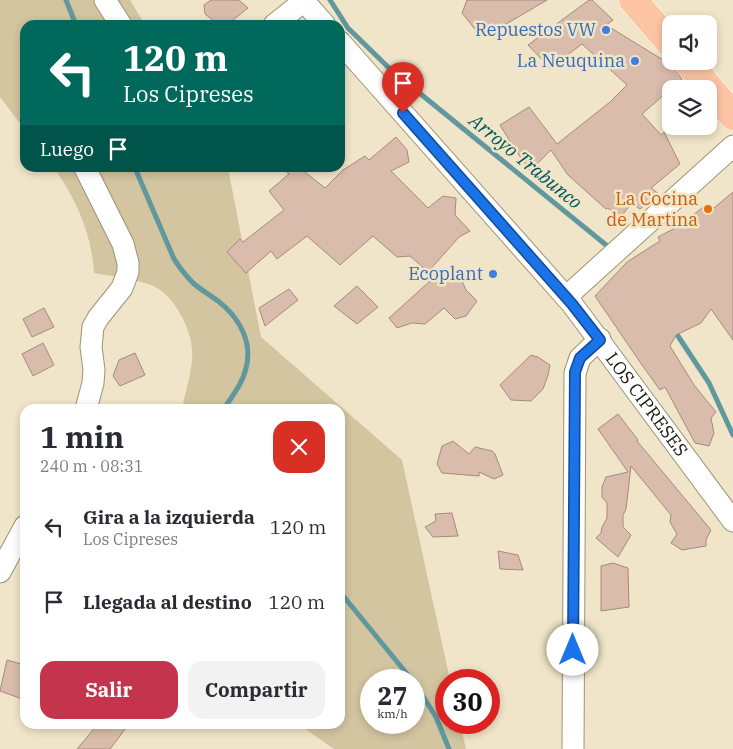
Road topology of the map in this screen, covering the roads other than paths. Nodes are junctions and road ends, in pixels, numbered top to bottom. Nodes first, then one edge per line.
1 (105, 0) edge
2 (303, 0) edge
3 (633, 0) edge
4 (650, 0) edge
5 (663, 15) edge
6 (118, 20) edge
7 (280, 20) edge
8 (321, 20) edge
9 (662, 34) edge
10 (345, 48) edge
11 (695, 70) edge
12 (712, 70) edge
13 (733, 92) edge
14 (733, 116) edge
15 (733, 146) edge
16 (87, 172) edge
17 (566, 297) junction
18 (600, 340) junction
19 (87, 404) edge
20 (733, 521) edge
21 (20, 535) edge
22 (0, 572) edge
23 (573, 749) edge

1 - 6 street
2 - 7 street
2 - 8 street
3 - 9 main road
4 - 5 main road
10 - 17 street, LOS CIPRESES
11 - 14 main road
12 - 13 main road
15 - 17 street
16 - 19 street
17 - 18 street, LOS CIPRESES
18 - 20 street, LOS CIPRESES
18 - 23 street
21 - 22 street

